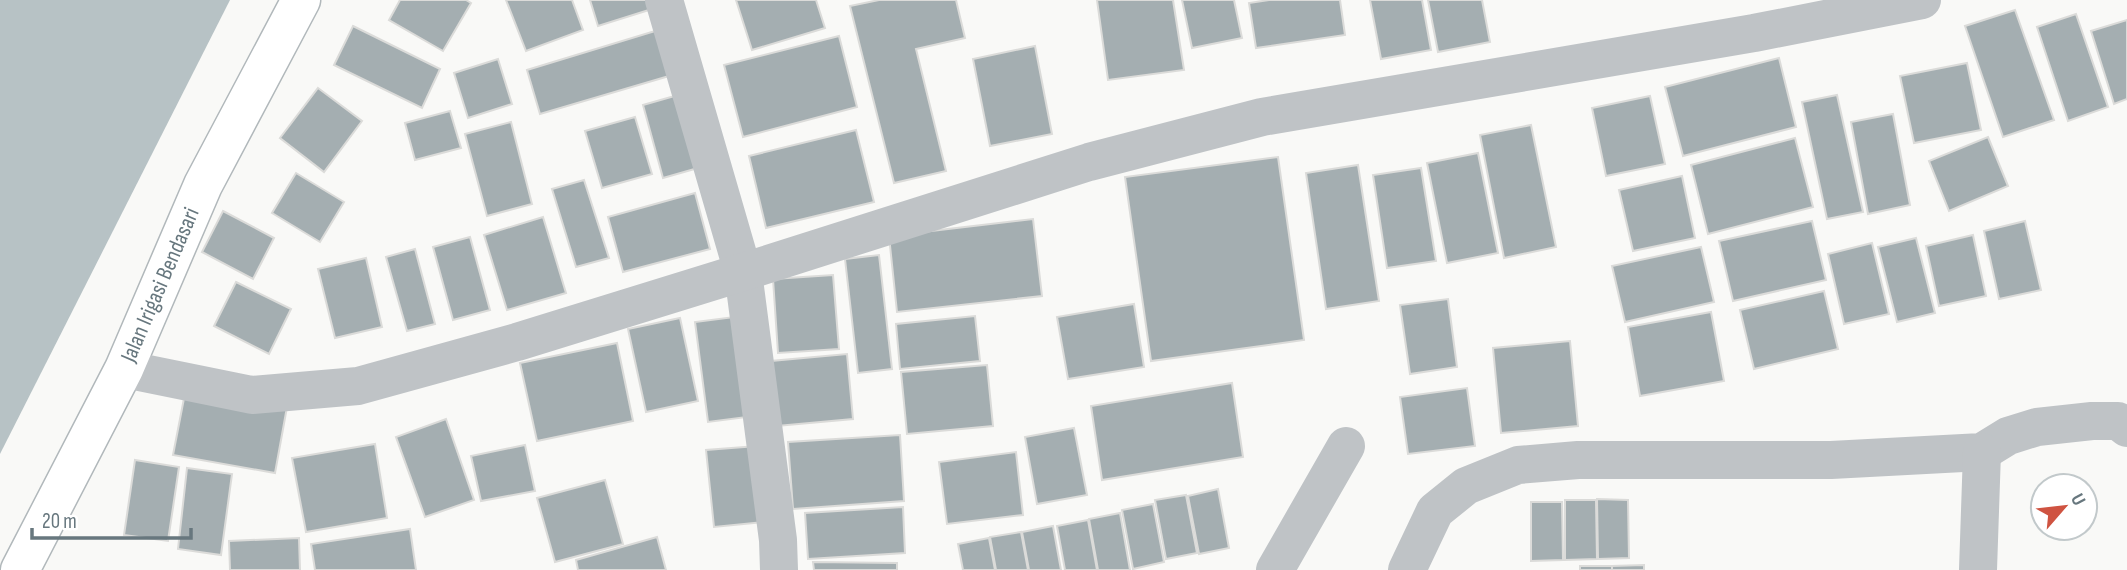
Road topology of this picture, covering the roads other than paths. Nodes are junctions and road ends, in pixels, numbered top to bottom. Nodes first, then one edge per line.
1 (301, 0) edge
2 (664, 0) edge
3 (1922, 0) edge
4 (743, 272) junction
5 (124, 369) junction
6 (2127, 428) edge
7 (1346, 446) dead end
8 (1982, 452) junction
9 (20, 570) edge
10 (779, 570) edge
11 (1275, 570) edge
12 (1407, 570) edge
13 (1978, 570) edge

1 - 5 street, Jalan Irigasi Bendasari
2 - 4 street
3 - 4 street
4 - 5 street
4 - 10 street
5 - 9 street, Jalan Irigasi Bendasari
6 - 8 street
7 - 11 street
8 - 12 street
8 - 13 street

